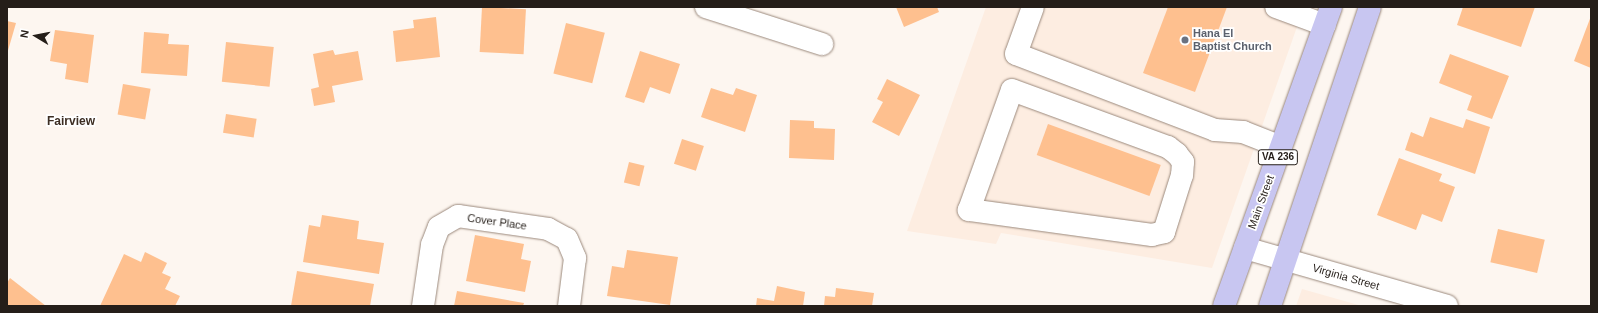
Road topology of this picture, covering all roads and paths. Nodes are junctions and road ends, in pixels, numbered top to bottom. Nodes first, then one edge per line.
1 (706, 7) edge
2 (1033, 7) edge
3 (1276, 7) edge
4 (1370, 7) edge
5 (1328, 16) edge
6 (822, 44) dead end
7 (1281, 147) junction
8 (1164, 232) joint
9 (1245, 248) junction
10 (1287, 259) junction
11 (423, 306) edge
12 (569, 306) edge
13 (1224, 306) edge
14 (1270, 306) edge
15 (1447, 306) edge

1 - 6 street
2 - 7 street
3 - 5 street
4 - 10 main road
5 - 7 main road, Main Street / VA 236
7 - 9 main road, Main Street / VA 236
8 - 8 street
9 - 10 street, Virginia Street
9 - 13 main road, Main Street / VA 236
10 - 14 main road
10 - 15 street, Virginia Street
11 - 12 street, Cover Place

